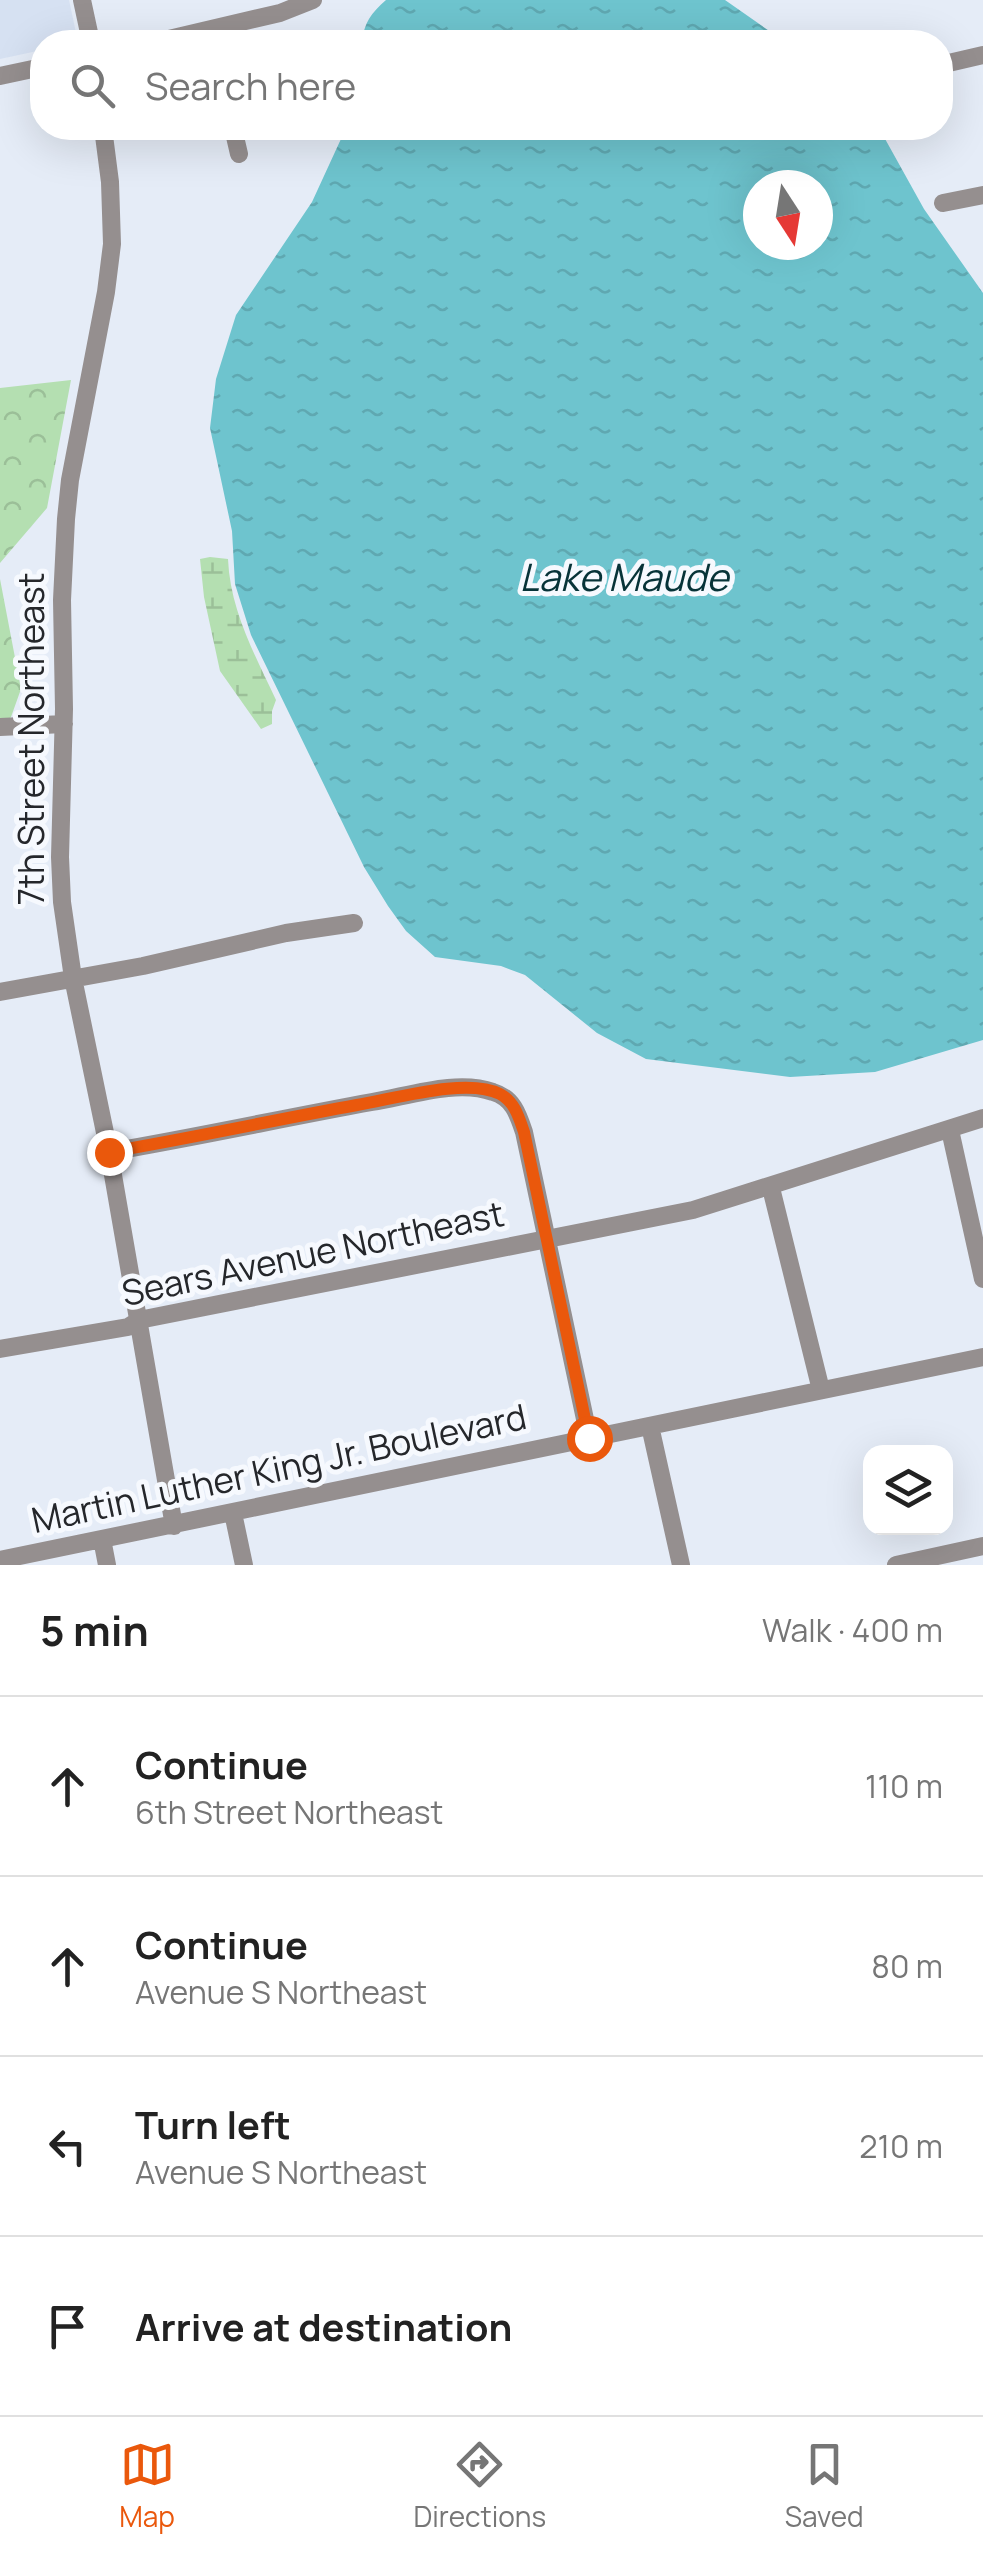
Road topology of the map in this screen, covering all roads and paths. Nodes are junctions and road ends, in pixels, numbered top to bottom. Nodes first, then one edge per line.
1 (82, 0) edge
2 (312, 0) edge
3 (278, 6) edge
4 (88, 30) edge
5 (228, 30) edge
6 (983, 55) edge
7 (953, 60) edge
8 (30, 70) edge
9 (0, 76) edge
10 (104, 140) edge
11 (236, 140) edge
12 (239, 154) dead end
13 (983, 195) edge
14 (944, 203) dead end
15 (64, 724) junction
16 (0, 728) edge
17 (354, 923) dead end
18 (73, 978) junction
19 (0, 992) edge
20 (983, 1118) edge
21 (950, 1130) junction
22 (109, 1152) junction
23 (771, 1188) junction
24 (546, 1239) junction
25 (983, 1279) edge
26 (139, 1320) junction
27 (0, 1349) edge
28 (983, 1357) edge
29 (822, 1390) junction
30 (650, 1426) junction
31 (589, 1438) junction
32 (233, 1512) junction
33 (174, 1526) junction
34 (102, 1539) junction
35 (983, 1546) edge
36 (0, 1560) edge
37 (22, 1560) edge
38 (106, 1565) edge
39 (244, 1565) edge
40 (680, 1565) edge
41 (896, 1565) edge

1 - 4 street
2 - 3 street
3 - 5 street
6 - 7 street
8 - 9 street
10 - 15 street, 7th Street Northeast
11 - 12 street
13 - 14 street
15 - 16 street
15 - 18 street, 7th Street Northeast
17 - 18 street
18 - 19 street
18 - 22 street, 7th Street Northeast
20 - 21 street, Sears Avenue Northeast
21 - 23 street, Sears Avenue Northeast
21 - 25 street
22 - 24 street
22 - 26 street, 7th Street Northeast
23 - 24 street, Sears Avenue Northeast
23 - 29 street
24 - 26 street, Sears Avenue Northeast
24 - 31 street
26 - 27 street, Sears Avenue Northeast
26 - 33 street, 7th Street Northeast
28 - 29 street, Martin Luther King Jr. Boulevard
29 - 30 street, Martin Luther King Jr. Boulevard
30 - 31 street, Martin Luther King Jr. Boulevard
30 - 40 street
31 - 32 street, Martin Luther King Jr. Boulevard
32 - 33 street, Martin Luther King Jr. Boulevard
32 - 39 street
33 - 34 street, Martin Luther King Jr. Boulevard
34 - 37 street, Martin Luther King Jr. Boulevard
34 - 38 street
35 - 41 street
36 - 37 street, Martin Luther King Jr. Boulevard

